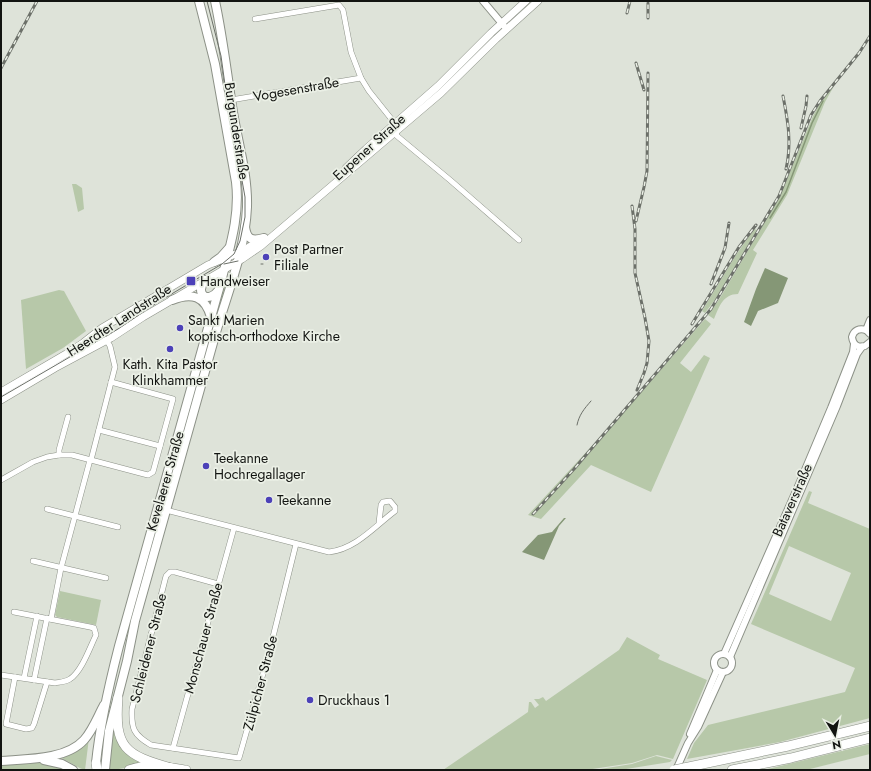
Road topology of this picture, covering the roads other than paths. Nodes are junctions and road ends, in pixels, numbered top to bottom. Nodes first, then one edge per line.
1 (199, 1) edge
2 (215, 1) edge
3 (483, 1) edge
4 (526, 1) edge
5 (538, 1) edge
6 (255, 19) dead end
7 (504, 26) junction
8 (493, 36) junction
9 (361, 78) junction
10 (231, 100) junction
11 (394, 125) junction
12 (396, 132) junction
13 (245, 227) junction
14 (264, 238) junction
15 (519, 240) dead end
16 (230, 246) junction
17 (240, 252) junction
18 (228, 256) junction
19 (238, 261) junction
20 (214, 262) junction
21 (225, 268) junction
22 (205, 280) junction
23 (218, 291) junction
24 (172, 300) junction
25 (211, 317) junction
26 (870, 320) edge
27 (868, 332) edge
28 (96, 333) junction
29 (107, 341) junction
30 (870, 342) edge
31 (854, 344) junction
32 (862, 347) junction
33 (111, 382) junction
34 (1, 392) edge
35 (1, 400) edge
36 (68, 417) dead end
37 (99, 430) junction
38 (160, 446) junction
39 (60, 455) junction
40 (90, 460) junction
41 (1, 480) edge
42 (47, 509) dead end
43 (166, 510) junction
44 (75, 516) junction
45 (379, 523) dead end
46 (118, 528) dead end
47 (234, 528) junction
48 (296, 544) junction
49 (33, 561) dead end
50 (62, 568) junction
51 (106, 578) dead end
52 (218, 584) junction
53 (14, 612) dead end
54 (37, 616) junction
55 (49, 618) junction
56 (724, 654) junction
57 (730, 657) junction
58 (720, 671) junction
59 (1, 676) edge
60 (15, 677) junction
61 (24, 678) junction
62 (34, 680) junction
63 (47, 682) junction
64 (118, 698) junction
65 (104, 705) junction
66 (870, 726) edge
67 (870, 738) edge
68 (173, 748) junction
69 (29, 758) junction
70 (1, 761) edge
71 (96, 768) edge
72 (171, 768) junction
73 (678, 768) edge
74 (73, 770) edge
75 (104, 770) edge
76 (129, 770) edge
77 (186, 770) edge
78 (732, 770) edge

1 - 16 main road, Burgunderstraße
2 - 10 main road, Burgunderstraße
3 - 7 street
4 - 7 main road
5 - 7 main road
6 - 9 street
7 - 8 main road
8 - 11 main road, Eupener Straße
8 - 12 main road, Eupener Straße
9 - 10 street, Vogesenstraße
9 - 11 street
10 - 13 main road, Burgunderstraße
11 - 12 street
11 - 14 main road, Eupener Straße
12 - 15 street, Eupener Straße
12 - 19 main road, Eupener Straße
13 - 14 main road
13 - 17 main road, Burgunderstraße
14 - 17 main road, Eupener Straße
16 - 18 main road, Burgunderstraße
16 - 20 main road
17 - 18 main road, Heerdter Landstraße
17 - 19 main road, Burgunderstraße
18 - 20 main road, Heerdter Landstraße
18 - 21 main road, Kevelaerer Straße
19 - 21 main road, Heerdter Landstraße
19 - 43 main road, Kevelaerer Straße
20 - 28 main road, Heerdter Landstraße
21 - 22 main road, Heerdter Landstraße
21 - 23 main road, Kevelaerer Straße
22 - 23 main road
22 - 24 main road, Heerdter Landstraße
23 - 25 main road, Kevelaerer Straße
24 - 25 main road
24 - 29 main road, Heerdter Landstraße
25 - 65 main road, Kevelaerer Straße
26 - 27 street, Bataverstraße
27 - 31 street, Bataverstraße
28 - 29 street
28 - 34 main road, Heerdter Landstraße
29 - 33 street
29 - 35 main road, Heerdter Landstraße
30 - 32 street
31 - 32 street
31 - 56 street, Bataverstraße
32 - 57 street, Bataverstraße
33 - 37 street
33 - 38 street
36 - 39 street
37 - 38 street
37 - 40 street
38 - 40 street
39 - 40 street
39 - 41 street
40 - 44 street
42 - 44 street
43 - 47 street
43 - 64 main road, Kevelaerer Straße
44 - 46 street
44 - 50 street
45 - 48 street
47 - 48 street
47 - 52 street, Monschauer Straße
48 - 68 street, Zülpicher Straße
49 - 50 street
50 - 51 street
50 - 55 street
52 - 68 street, Monschauer Straße
52 - 68 street, Schleidener Straße
53 - 54 street
54 - 55 street
54 - 61 street
55 - 62 street
55 - 63 street
56 - 57 street
56 - 58 street, Bataverstraße
57 - 58 street, Bataverstraße
58 - 73 street, Bataverstraße
59 - 60 street
60 - 61 street
60 - 63 street
61 - 62 street
62 - 63 street
64 - 72 highway
64 - 75 main road, Kevelaerer Straße
65 - 69 main road
65 - 71 main road
66 - 73 highway
67 - 78 highway
69 - 70 main road
69 - 74 main road
72 - 76 highway
72 - 77 highway

